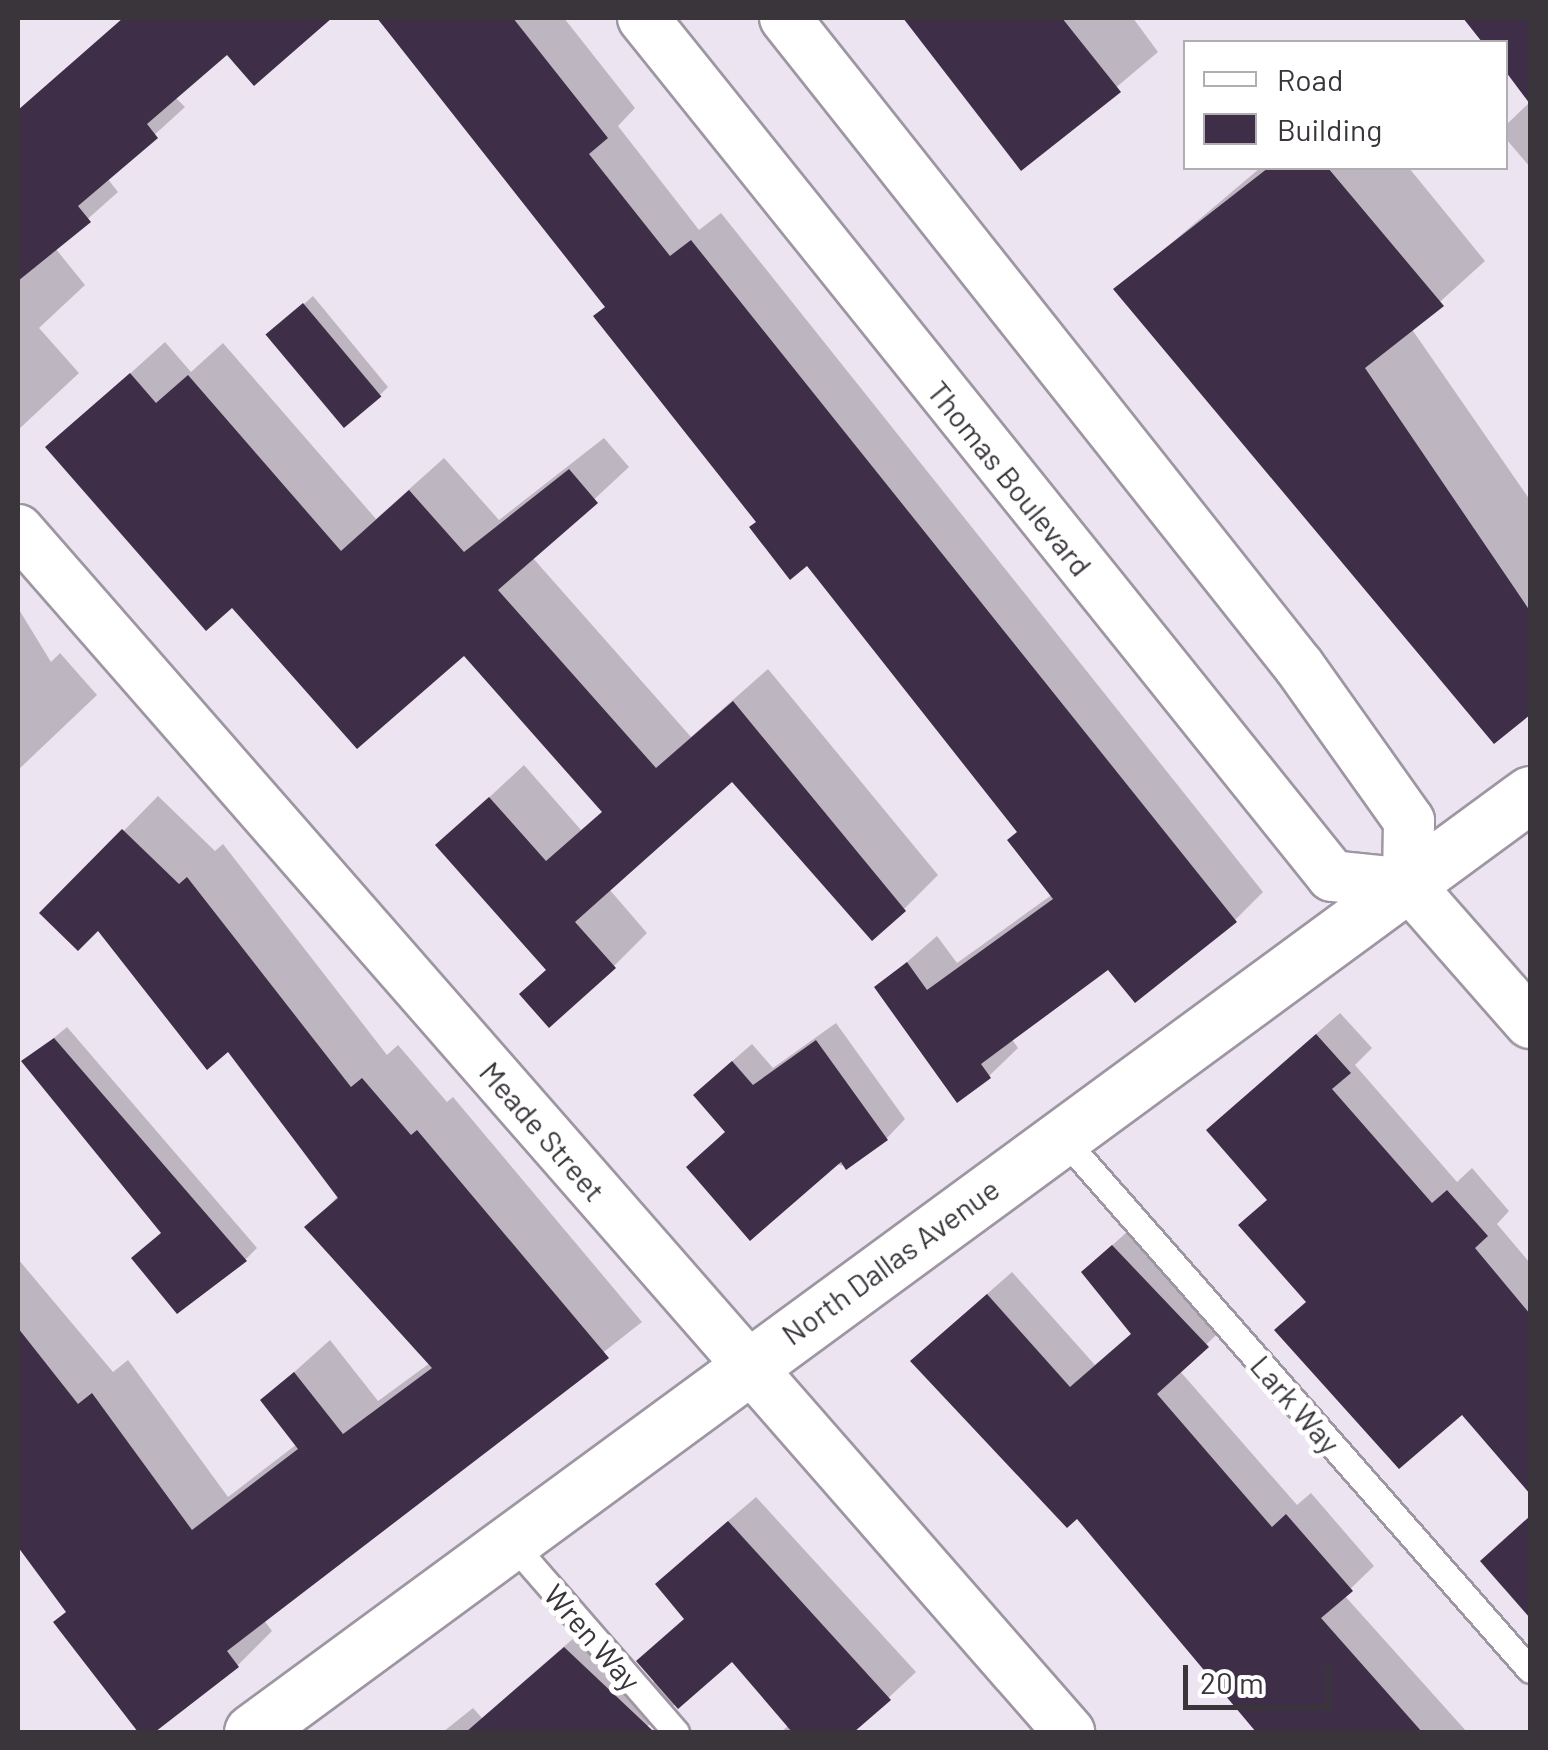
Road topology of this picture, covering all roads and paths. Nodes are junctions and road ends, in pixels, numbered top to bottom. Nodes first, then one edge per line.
1 (642, 18) edge
2 (785, 18) edge
3 (18, 530) edge
4 (1530, 794) edge
5 (1408, 884) junction
6 (1530, 1024) edge
7 (1062, 1137) junction
8 (747, 1364) junction
9 (510, 1541) junction
10 (1530, 1670) edge
11 (252, 1732) edge
12 (676, 1732) edge
13 (1069, 1732) edge

1 - 5 street, Thomas Boulevard
2 - 5 street
3 - 8 street, Meade Street
4 - 5 main road, North Dallas Avenue
5 - 6 street
5 - 7 main road, North Dallas Avenue
7 - 8 main road, North Dallas Avenue
7 - 10 lane, Lark Way
8 - 9 main road, North Dallas Avenue
8 - 13 street, Meade Street
9 - 11 main road, North Dallas Avenue
9 - 12 lane, Wren Way

